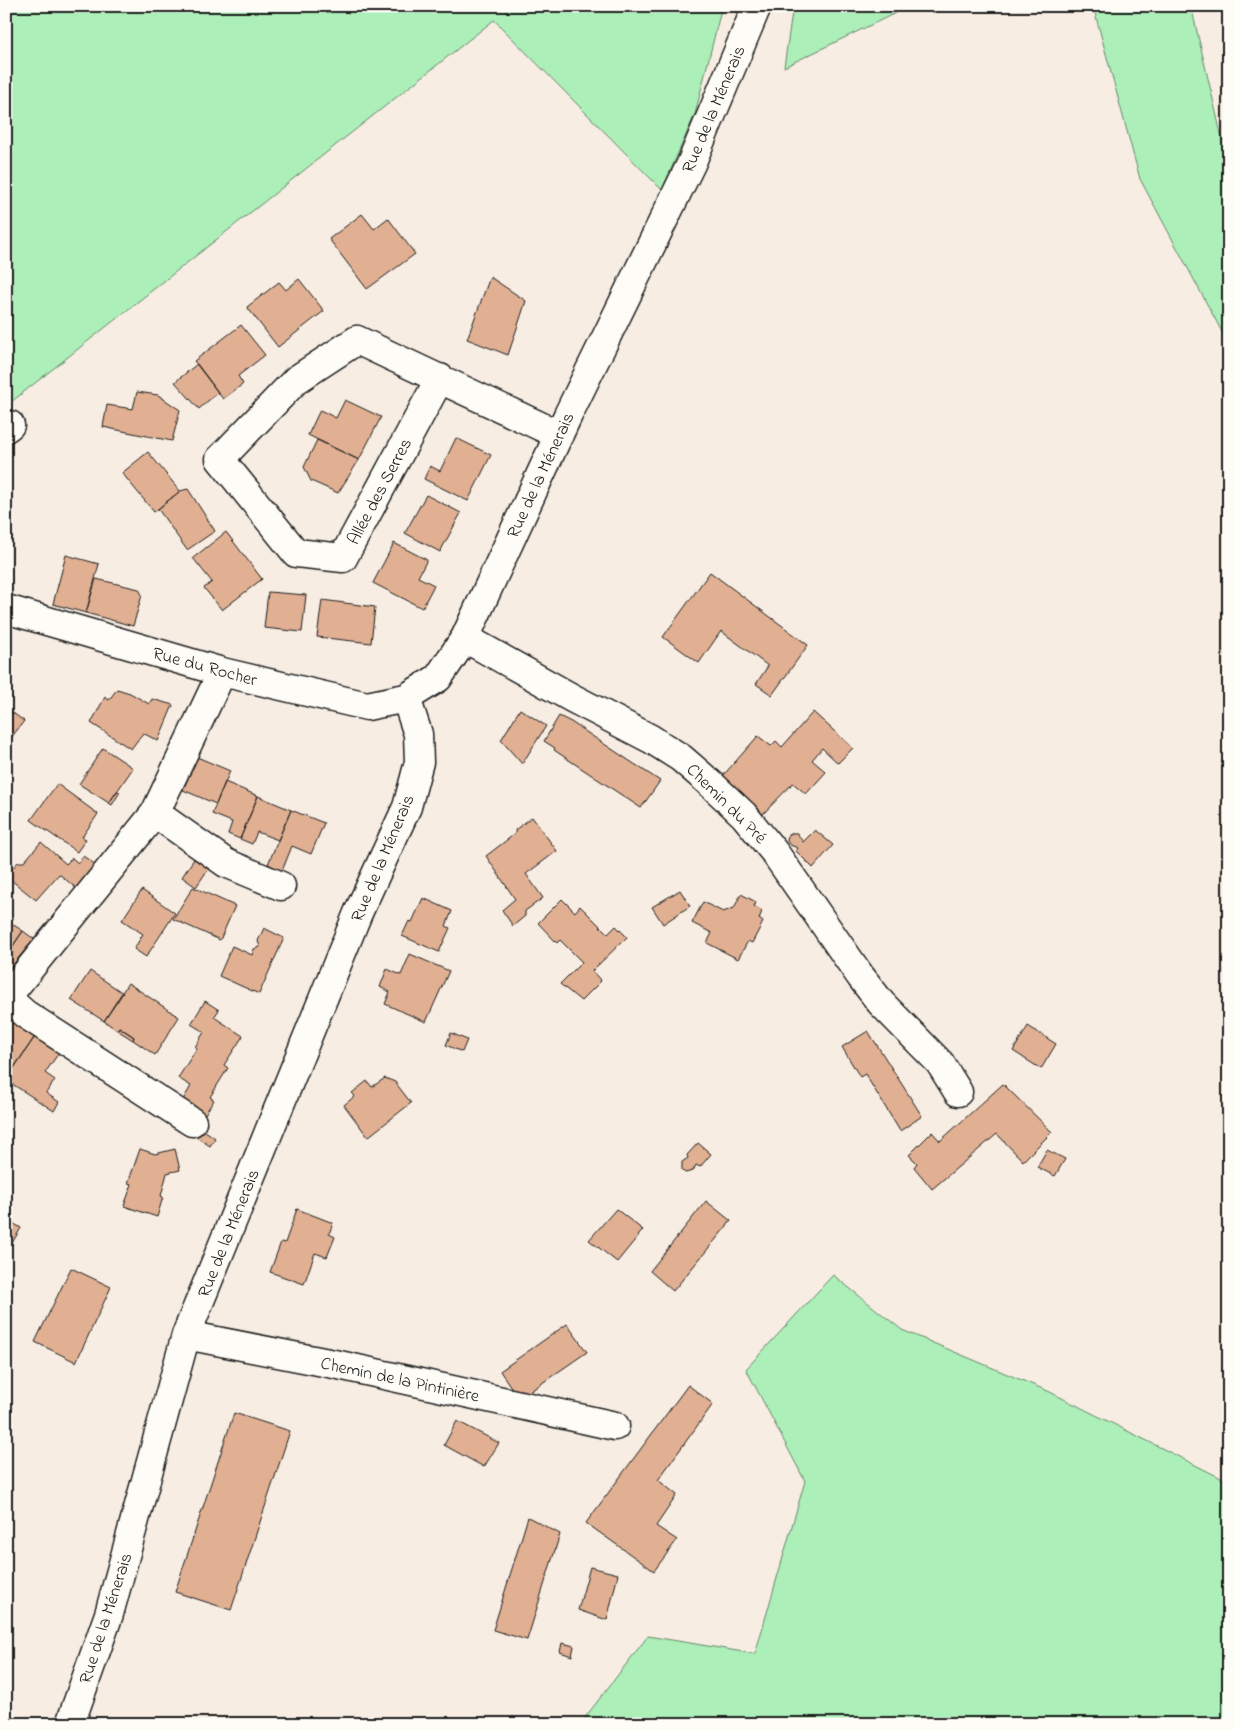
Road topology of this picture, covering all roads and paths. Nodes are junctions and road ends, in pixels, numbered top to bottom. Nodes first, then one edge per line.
1 (757, 6) edge
2 (440, 378) junction
3 (558, 435) junction
4 (6, 609) edge
5 (465, 638) junction
6 (222, 672) junction
7 (406, 698) junction
8 (155, 814) junction
9 (281, 886) dead end
10 (7, 998) edge
11 (958, 1092) dead end
12 (192, 1122) dead end
13 (186, 1335) junction
14 (614, 1426) dead end
15 (70, 1724) edge

1 - 3 street, Rue de la Ménerais
2 - 2 street, Allée des Serres
2 - 3 street, Allée des Serres
3 - 5 street, Rue de la Ménerais
4 - 6 street, Rue du Rocher
5 - 7 street, Rue de la Ménerais
5 - 11 street, Chemin du Pré
6 - 7 street, Rue du Rocher
6 - 8 street
7 - 13 street, Rue de la Ménerais
8 - 9 street
8 - 10 street
10 - 12 street
13 - 14 street, Chemin de la Pintinière
13 - 15 street, Rue de la Ménerais

